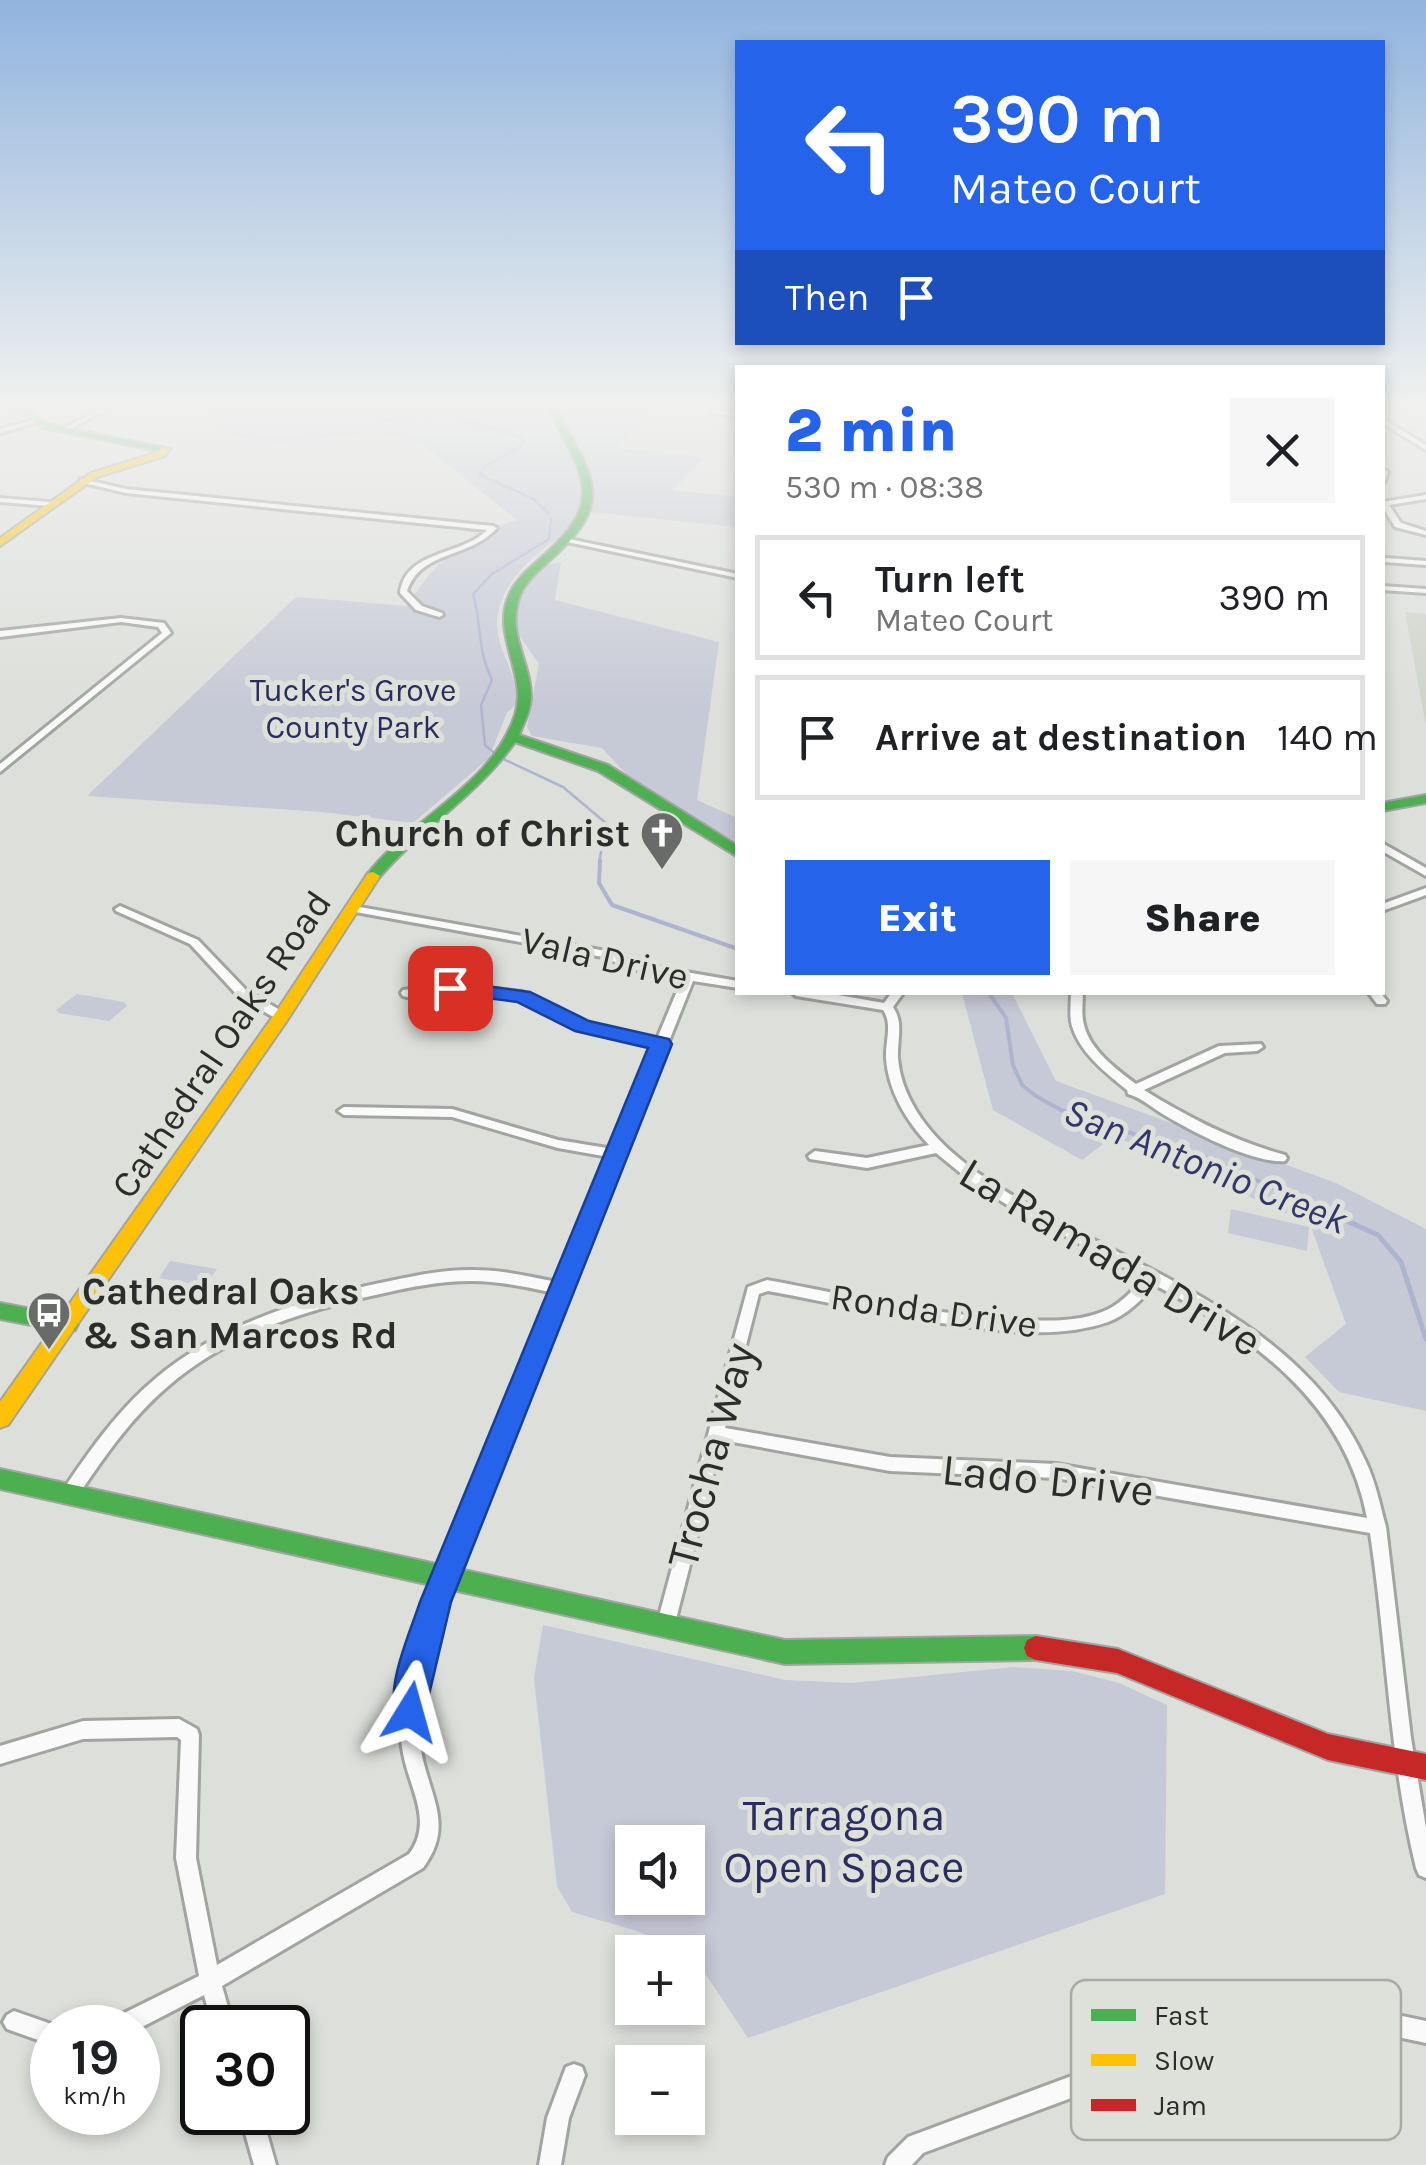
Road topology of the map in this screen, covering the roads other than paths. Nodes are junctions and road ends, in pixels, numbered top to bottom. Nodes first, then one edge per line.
1 (42, 510) edge
2 (315, 510) edge
3 (588, 510) edge
4 (1388, 510) edge
5 (1426, 533) edge
6 (567, 540) junction
7 (0, 543) edge
8 (1385, 561) edge
9 (1426, 563) edge
10 (735, 575) edge
11 (1385, 588) edge
12 (1426, 591) edge
13 (439, 615) dead end
14 (0, 634) edge
15 (508, 742) junction
16 (0, 769) edge
17 (1426, 792) edge
18 (1385, 799) edge
19 (1426, 799) edge
20 (1385, 806) edge
21 (1385, 848) edge
22 (735, 852) edge
23 (1426, 874) edge
24 (1426, 891) edge
25 (1385, 907) edge
26 (120, 909) dead end
27 (354, 909) junction
28 (688, 978) junction
29 (735, 984) edge
30 (407, 993) dead end
31 (814, 995) edge
32 (897, 995) edge
33 (1077, 995) edge
34 (887, 1007) junction
35 (282, 1016) junction
36 (661, 1044) junction
37 (1257, 1047) dead end
38 (1132, 1091) junction
39 (344, 1110) dead end
40 (937, 1148) junction
41 (618, 1154) junction
42 (815, 1156) dead end
43 (1280, 1158) dead end
44 (1154, 1278) junction
45 (759, 1287) joint
46 (564, 1289) junction
47 (0, 1311) edge
48 (68, 1324) junction
49 (0, 1419) edge
50 (717, 1432) junction
51 (0, 1479) edge
52 (69, 1495) junction
53 (1378, 1527) junction
54 (445, 1580) junction
55 (665, 1627) junction
56 (0, 1755) edge
57 (1405, 1764) junction
58 (1426, 1768) edge
59 (1426, 1868) edge
60 (210, 1981) junction
61 (217, 2005) edge
62 (160, 2007) edge
63 (14, 2022) dead end
64 (30, 2027) edge
65 (1401, 2027) edge
66 (1426, 2032) edge
67 (574, 2075) dead end
68 (1071, 2087) edge
69 (256, 2135) edge
70 (264, 2165) edge
71 (550, 2165) edge
72 (896, 2165) edge

1 - 7 main road
2 - 13 street
3 - 6 main road, Cathedral Oaks Road
4 - 5 street
6 - 10 street
6 - 15 main road, Cathedral Oaks Road
8 - 9 street
11 - 12 street
14 - 16 street
15 - 22 main road
15 - 27 main road, Cathedral Oaks Road
17 - 18 main road
19 - 20 main road
21 - 23 street
24 - 25 street
26 - 35 street
27 - 28 street, Vala Drive
27 - 35 main road, Cathedral Oaks Road
28 - 29 street, Vala Drive
28 - 36 street
30 - 36 street
31 - 34 street
32 - 34 street
33 - 38 street
34 - 40 street, La Ramada Drive
35 - 48 main road, Cathedral Oaks Road
36 - 41 street
37 - 38 street
38 - 43 street
39 - 41 street
40 - 42 street
40 - 44 street, La Ramada Drive
41 - 46 street
44 - 45 street, Ronda Drive
44 - 53 street, La Ramada Drive
45 - 50 street, Trocha Way
46 - 52 street
46 - 54 street
47 - 48 main road
48 - 49 main road, Cathedral Oaks Road
50 - 53 street, Lado Drive
50 - 55 street, Trocha Way
51 - 52 main road
52 - 54 main road
53 - 57 street, La Ramada Drive
54 - 55 main road
54 - 60 street
55 - 57 main road
56 - 60 street
57 - 58 main road
57 - 59 street, La Ramada Drive
60 - 61 street
60 - 62 street
63 - 64 street
65 - 66 street
67 - 71 street
68 - 72 street
69 - 70 street

